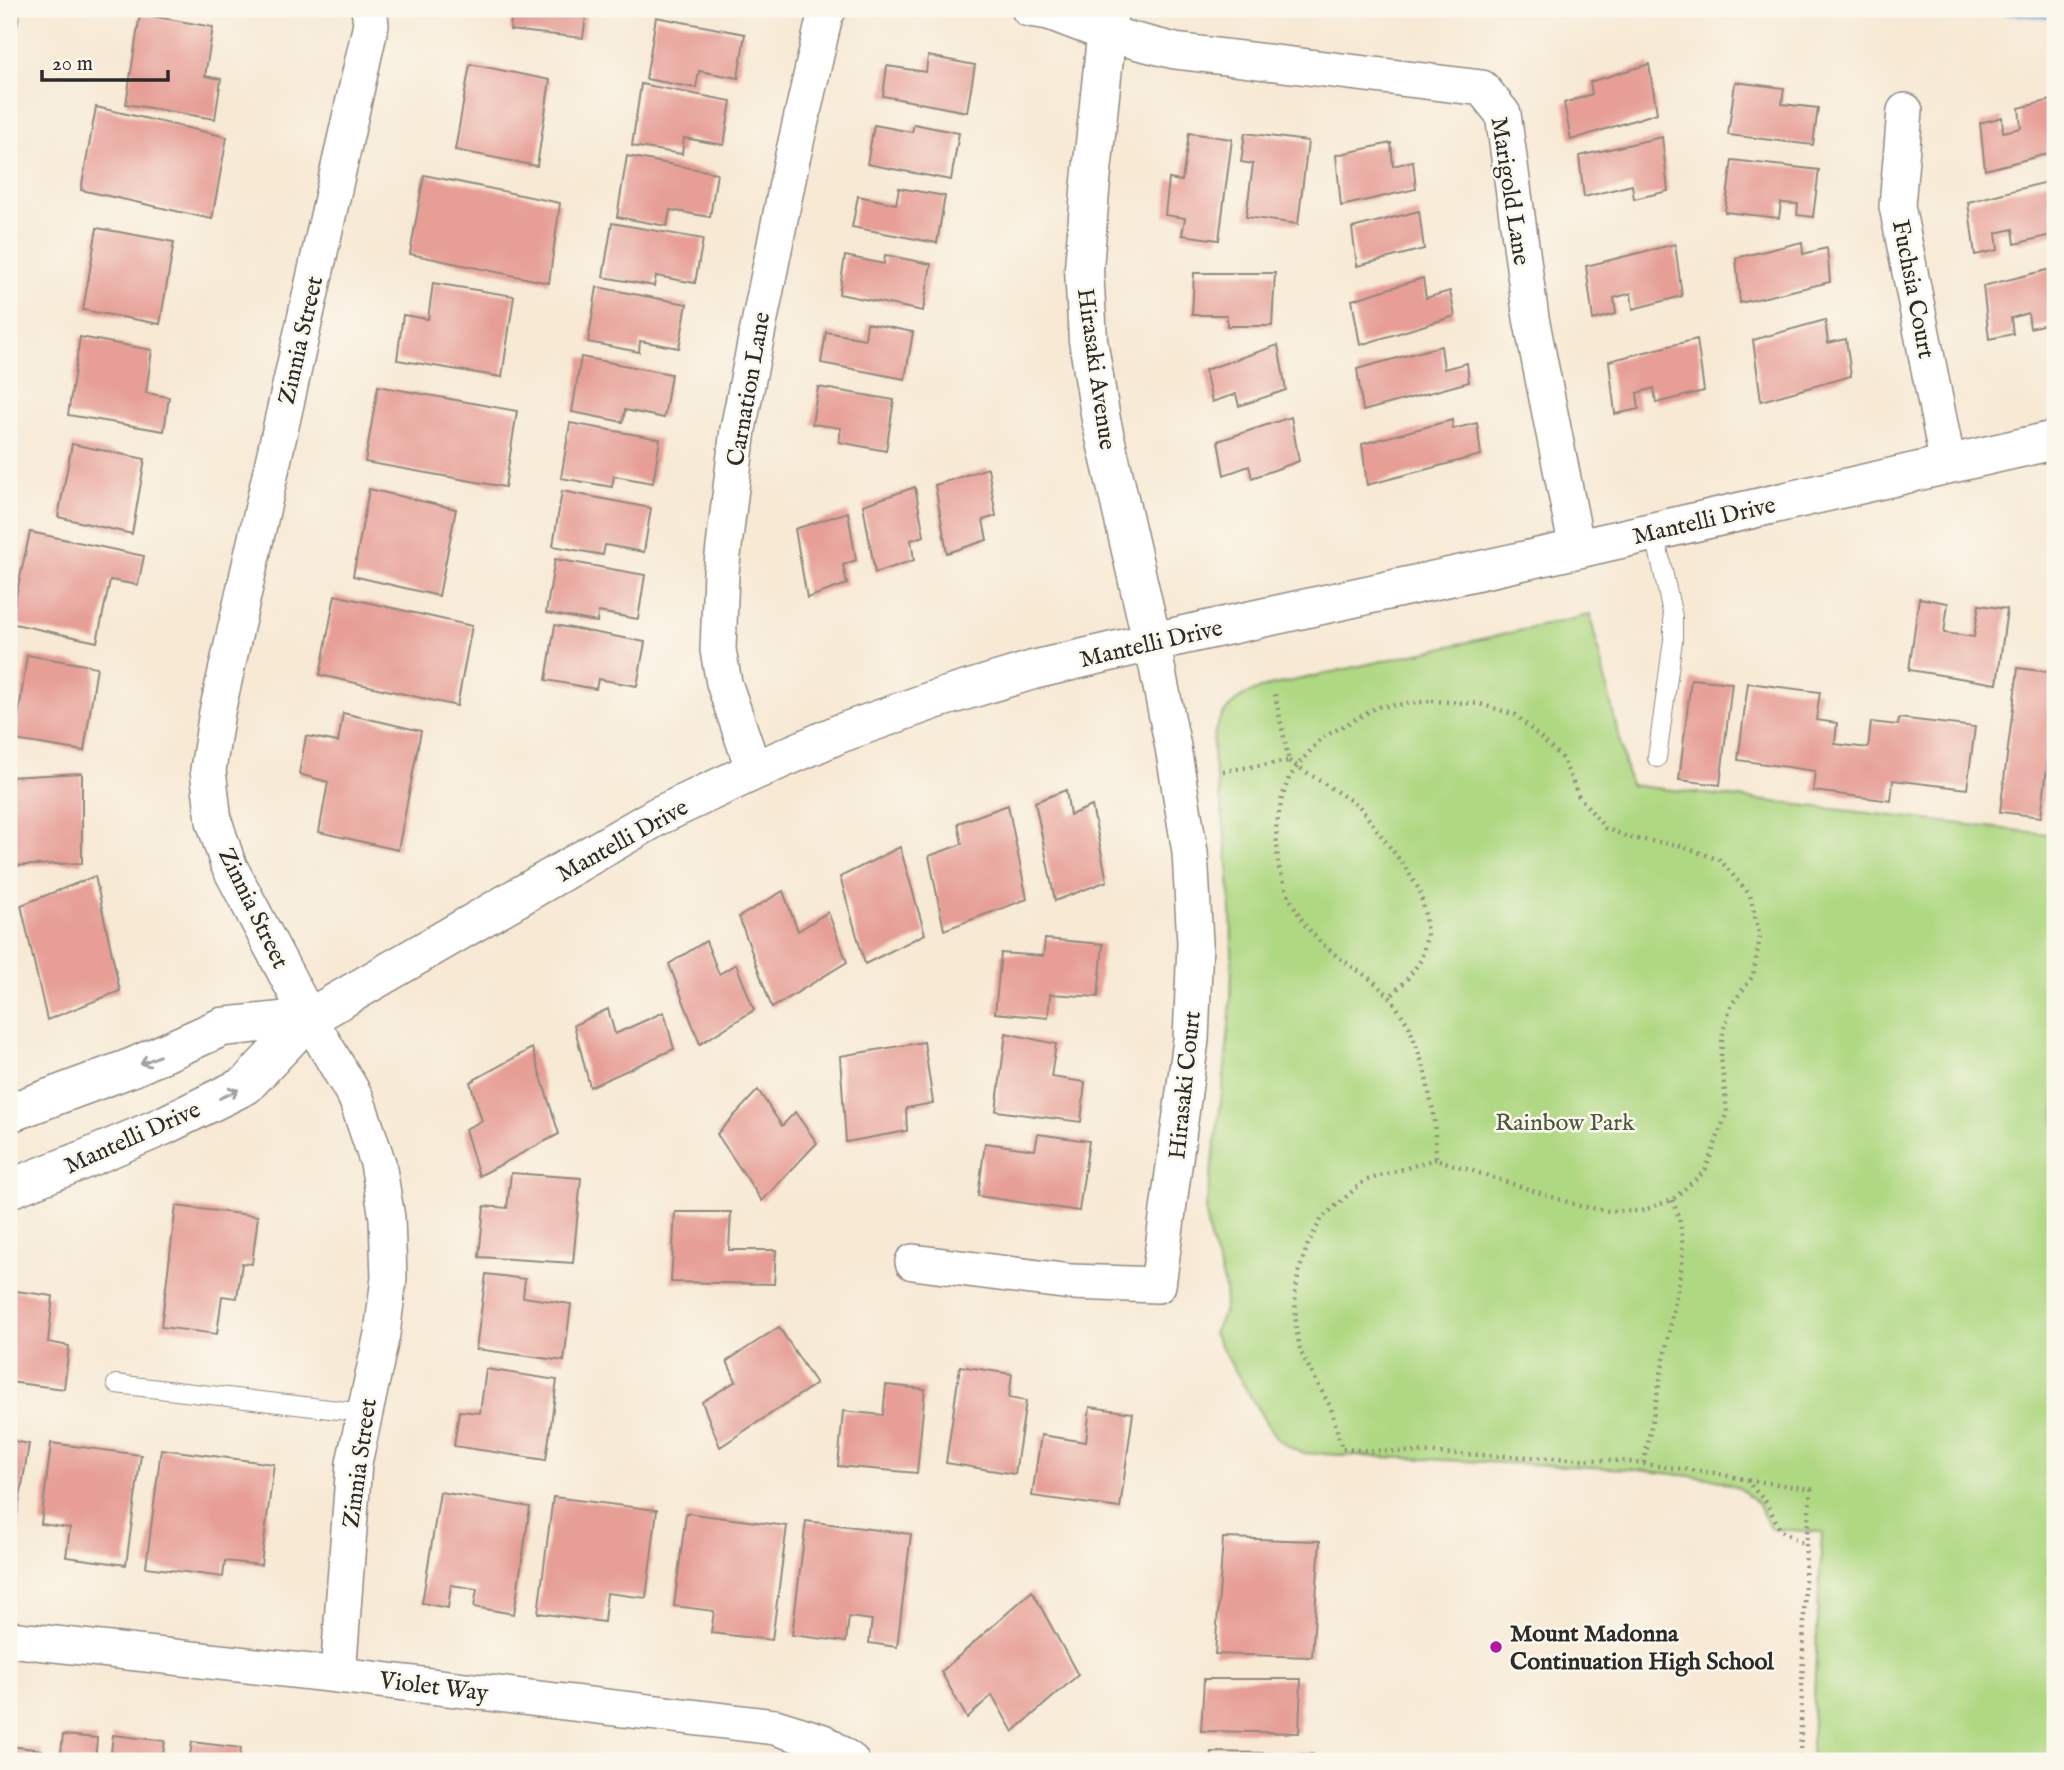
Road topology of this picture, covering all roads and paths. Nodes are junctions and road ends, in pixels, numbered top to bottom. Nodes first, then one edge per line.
1 (369, 9) edge
2 (829, 9) edge
3 (1029, 9) edge
4 (1108, 22) edge
5 (1905, 111) dead end
6 (2055, 440) edge
7 (1948, 464) junction
8 (1654, 530) junction
9 (1577, 549) junction
10 (1152, 642) junction
11 (1274, 690) dead end
12 (1657, 758) dead end
13 (1289, 761) junction
14 (1298, 767) junction
15 (754, 771) junction
16 (1223, 771) dead end
17 (1390, 997) junction
18 (309, 1018) junction
19 (9, 1113) edge
20 (1436, 1159) junction
21 (9, 1189) edge
22 (1672, 1200) junction
23 (913, 1262) dead end
24 (116, 1384) dead end
25 (364, 1412) junction
26 (1644, 1463) junction
27 (1748, 1480) junction
28 (1806, 1545) junction
29 (9, 1639) edge
30 (338, 1675) junction
31 (851, 1761) edge
32 (1800, 1761) edge

1 - 18 street, Zinnia Street
2 - 15 street, Carnation Lane
3 - 4 street
4 - 9 street, Marigold Lane
4 - 10 street, Hirasaki Avenue
5 - 7 street, Fuchsia Court
6 - 7 street, Mantelli Drive
7 - 8 street, Mantelli Drive
8 - 9 street, Mantelli Drive
8 - 12 lane
9 - 10 street, Mantelli Drive
10 - 15 street, Mantelli Drive
10 - 23 street, Hirasaki Court
11 - 13 path
13 - 14 path
13 - 16 path
14 - 17 path
14 - 17 path
14 - 22 path
15 - 18 street, Mantelli Drive
17 - 20 path
18 -> 19 street, Mantelli Drive
21 -> 18 street, Mantelli Drive
18 - 25 street, Zinnia Street
20 - 22 path
20 - 26 path
22 - 26 path
24 - 25 lane
25 - 30 street, Zinnia Street
26 - 27 path
27 - 28 path
27 - 28 path
28 - 32 path
29 - 30 street, Violet Way
30 - 31 street, Violet Way

